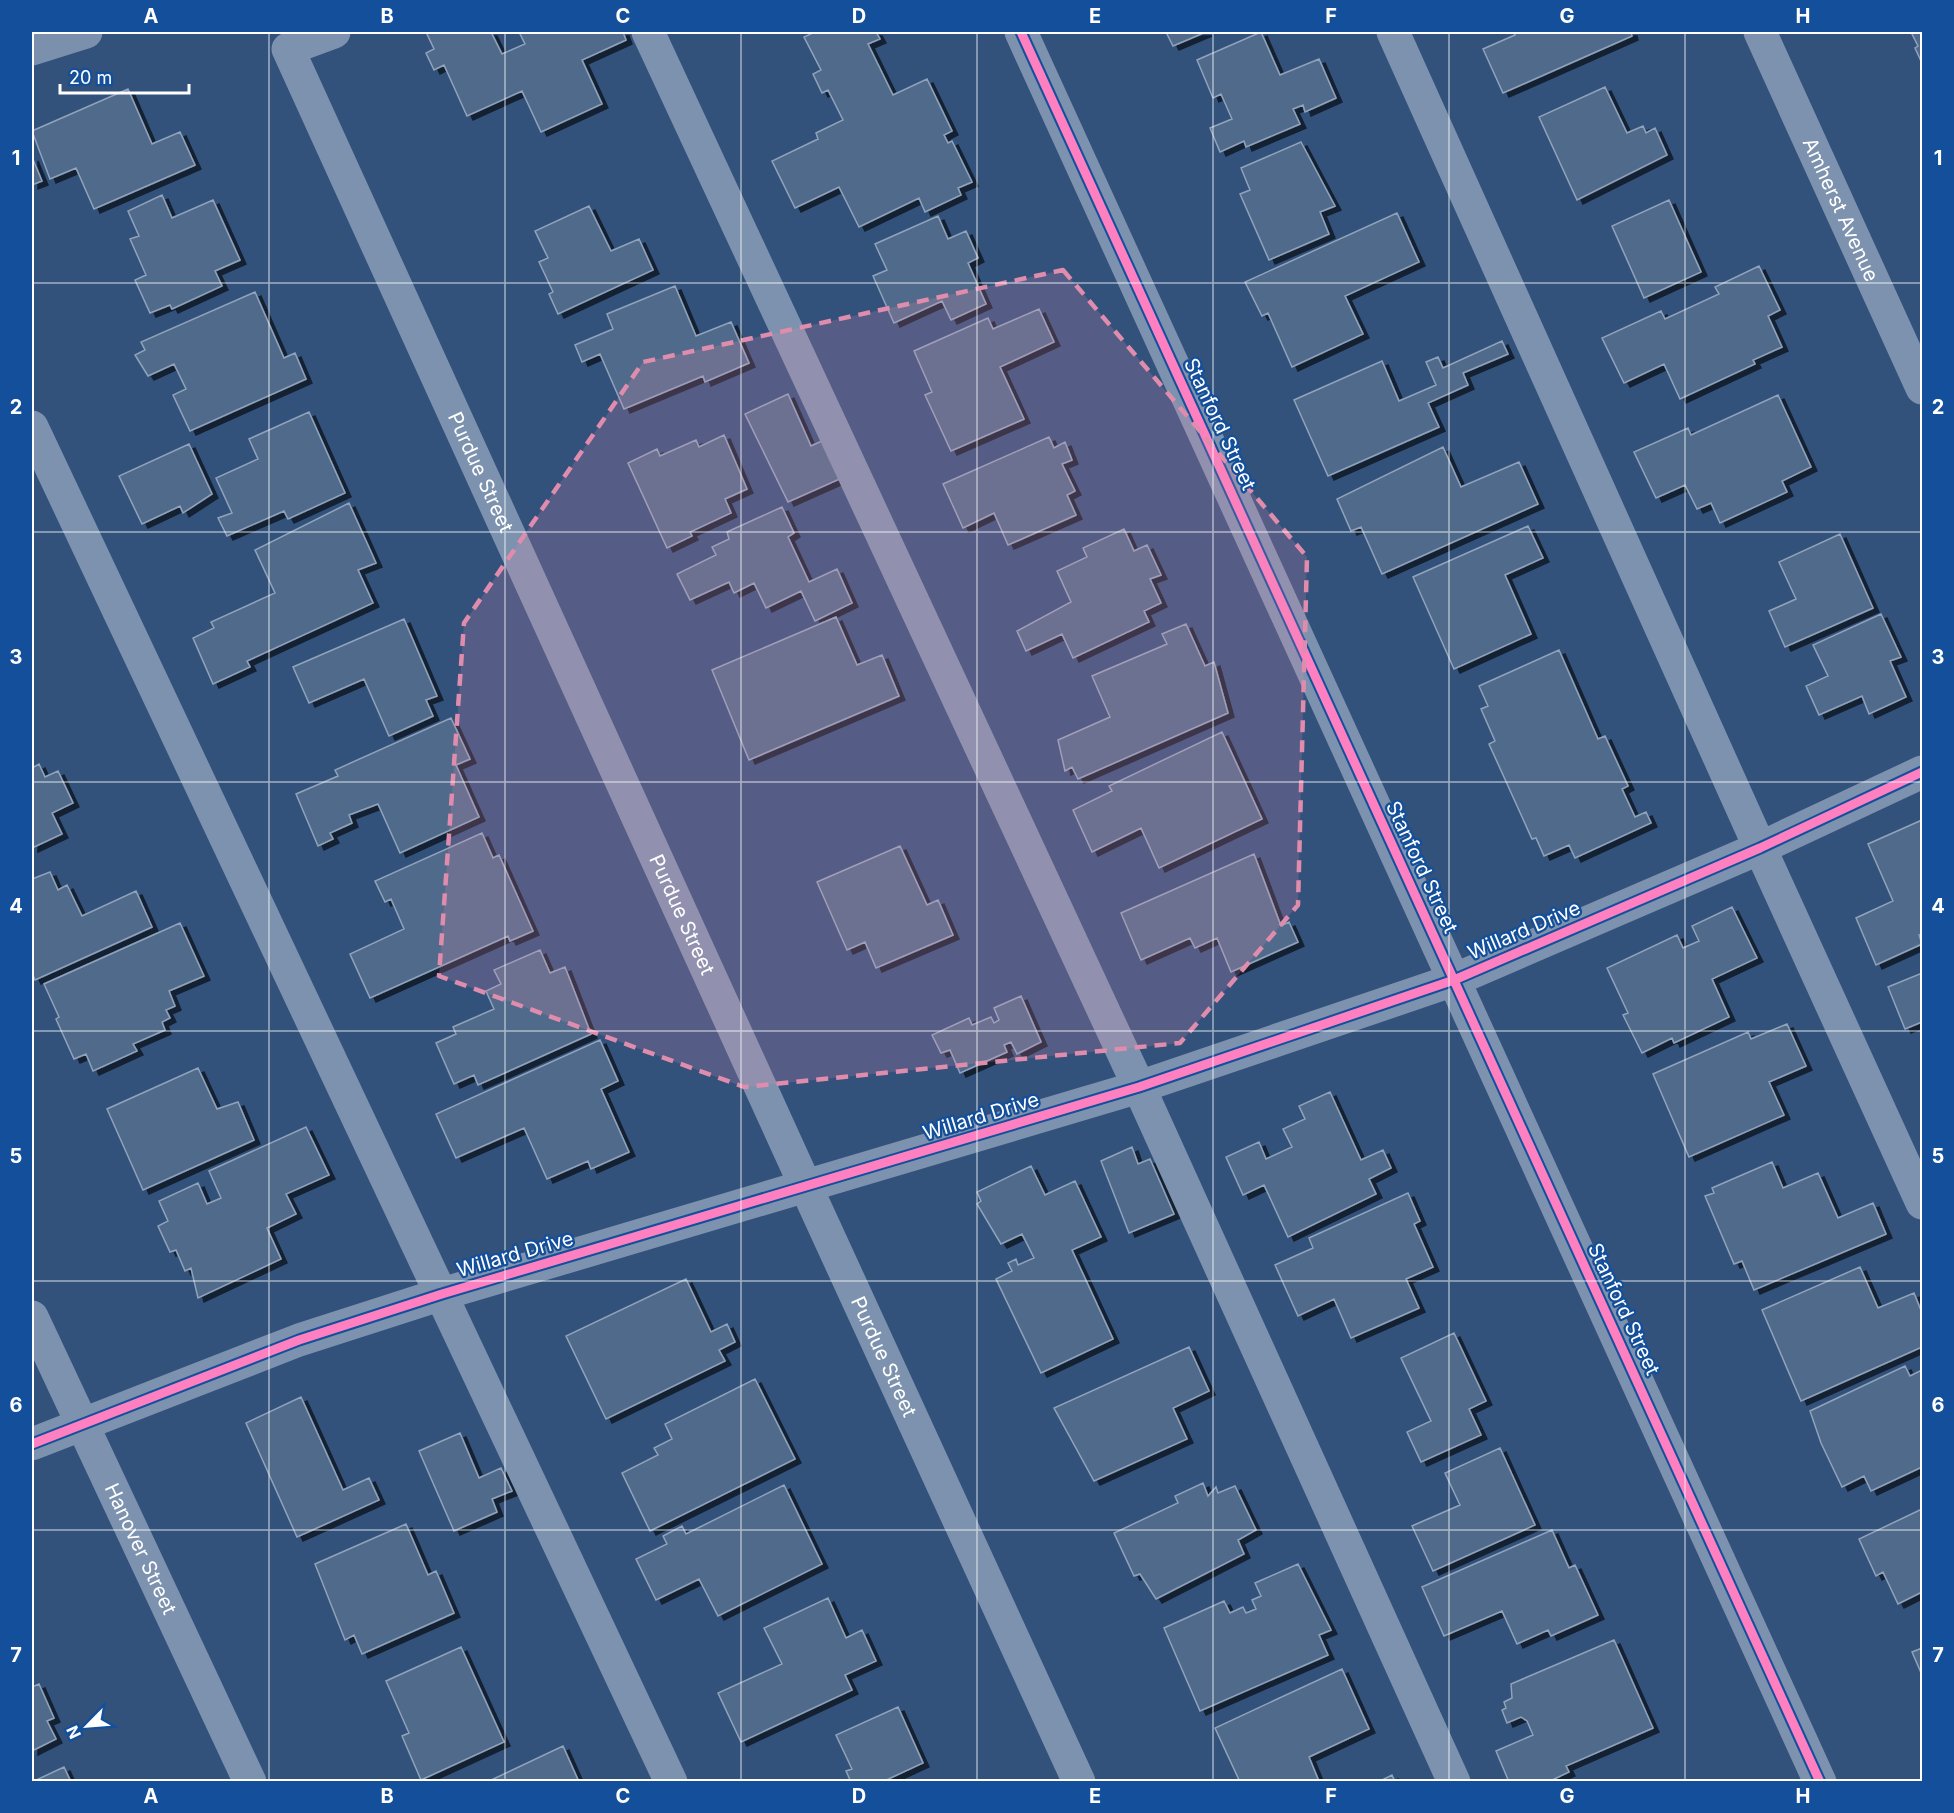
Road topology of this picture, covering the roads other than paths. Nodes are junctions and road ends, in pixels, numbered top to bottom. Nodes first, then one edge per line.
1 (86, 32) edge
2 (334, 32) edge
3 (648, 32) edge
4 (1021, 32) edge
5 (1393, 32) edge
6 (1760, 32) edge
7 (32, 49) edge
8 (1923, 388) edge
9 (32, 427) edge
10 (1923, 772) edge
11 (1760, 848) junction
12 (1454, 980) junction
13 (1138, 1087) junction
14 (806, 1188) junction
15 (1923, 1203) edge
16 (442, 1294) junction
17 (32, 1317) edge
18 (81, 1424) junction
19 (32, 1444) edge
20 (250, 1782) edge
21 (670, 1782) edge
22 (1079, 1782) edge
23 (1454, 1782) edge
24 (1820, 1782) edge

1 - 7 main road
2 - 14 street, Purdue Street
3 - 13 street
4 - 12 street, Stanford Street
5 - 11 street
6 - 8 street, Amherst Avenue
9 - 16 street
10 - 11 street, Willard Drive
11 - 12 street, Willard Drive
11 - 15 street
12 - 13 street, Willard Drive
12 - 24 street, Stanford Street
13 - 14 street, Willard Drive
13 - 23 street
14 - 16 street, Willard Drive
14 - 22 street, Purdue Street
16 - 18 street, Willard Drive
16 - 21 street
17 - 18 street, Hanover Street
18 - 19 street, Willard Drive
18 - 20 street, Hanover Street

